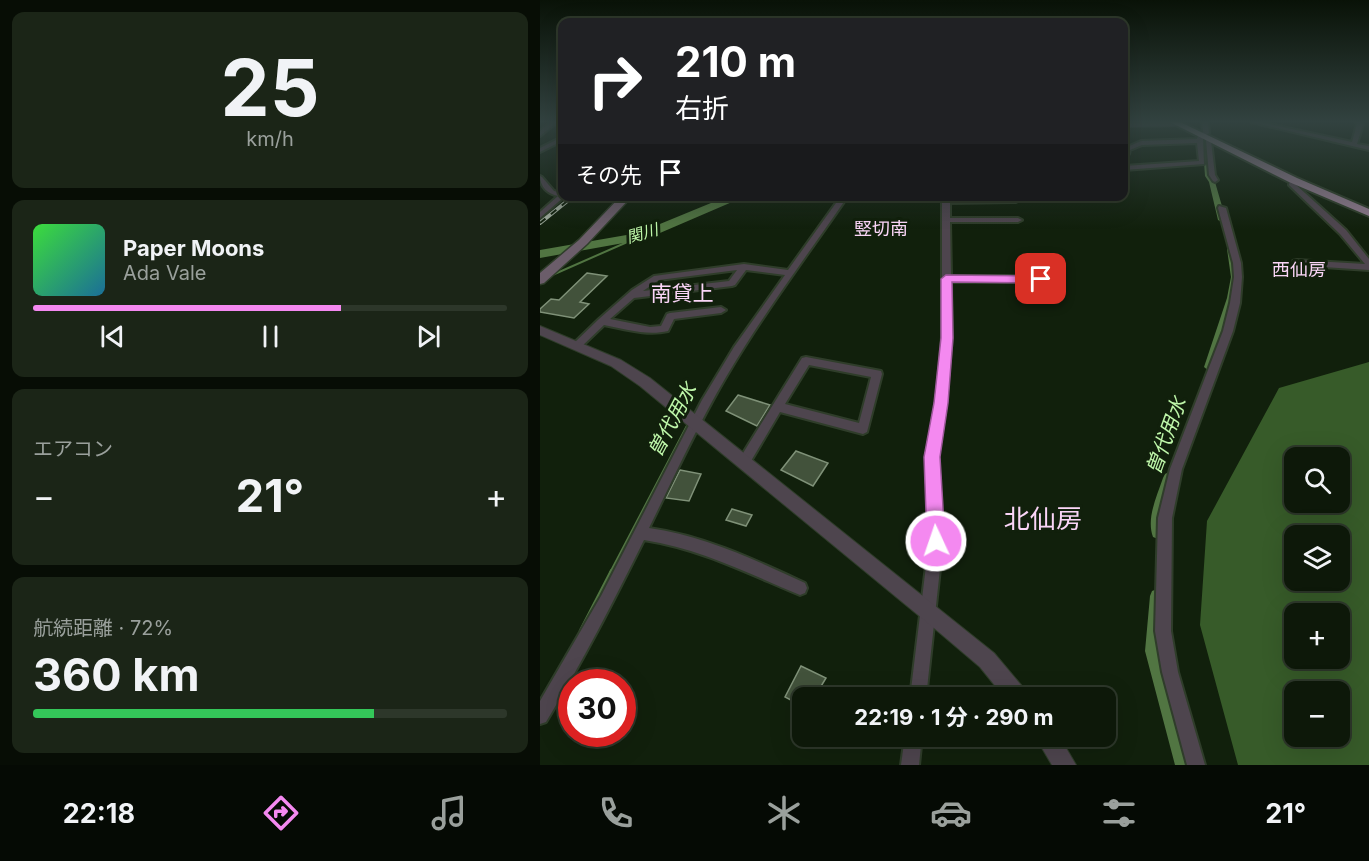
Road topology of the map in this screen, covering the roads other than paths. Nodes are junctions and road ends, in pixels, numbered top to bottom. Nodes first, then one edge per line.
1 (1202, 158) edge
2 (1209, 158) edge
3 (1245, 158) edge
4 (1128, 168) edge
5 (540, 178) edge
6 (1215, 180) dead end
7 (1293, 180) junction
8 (558, 195) edge
9 (558, 200) edge
10 (622, 201) edge
11 (842, 201) edge
12 (946, 201) edge
13 (1222, 208) dead end
14 (1369, 213) edge
15 (540, 216) edge
16 (948, 220) junction
17 (1018, 220) dead end
18 (1296, 263) dead end
19 (1369, 265) edge
20 (744, 267) junction
21 (791, 273) junction
22 (543, 277) edge
23 (946, 279) junction
24 (1041, 279) dead end
25 (632, 295) junction
26 (721, 310) dead end
27 (602, 321) junction
28 (540, 330) edge
29 (578, 345) junction
30 (778, 407) junction
31 (697, 423) junction
32 (744, 462) junction
33 (639, 533) junction
34 (800, 588) dead end
35 (928, 612) junction
36 (919, 687) edge
37 (1010, 687) edge
38 (540, 716) edge
39 (912, 747) edge
40 (1053, 747) edge
41 (910, 765) edge
42 (1065, 765) edge
43 (1196, 765) edge

1 - 4 street
2 - 6 street
3 - 7 highway
5 - 8 street
7 - 14 highway
7 - 19 street
9 - 15 street
10 - 22 main road
11 - 21 street
12 - 16 street
13 - 43 street
16 - 17 street
16 - 23 street
18 - 19 street
20 - 21 street
20 - 25 street
20 - 25 street
21 - 31 street
23 - 24 street
23 - 35 street
25 - 27 street
26 - 27 street
27 - 29 street
28 - 29 street
29 - 31 street
30 - 30 street
30 - 32 street
31 - 32 street
31 - 33 street
32 - 35 street
33 - 34 street
33 - 38 street
35 - 36 street
35 - 37 street
39 - 41 street
40 - 42 street

